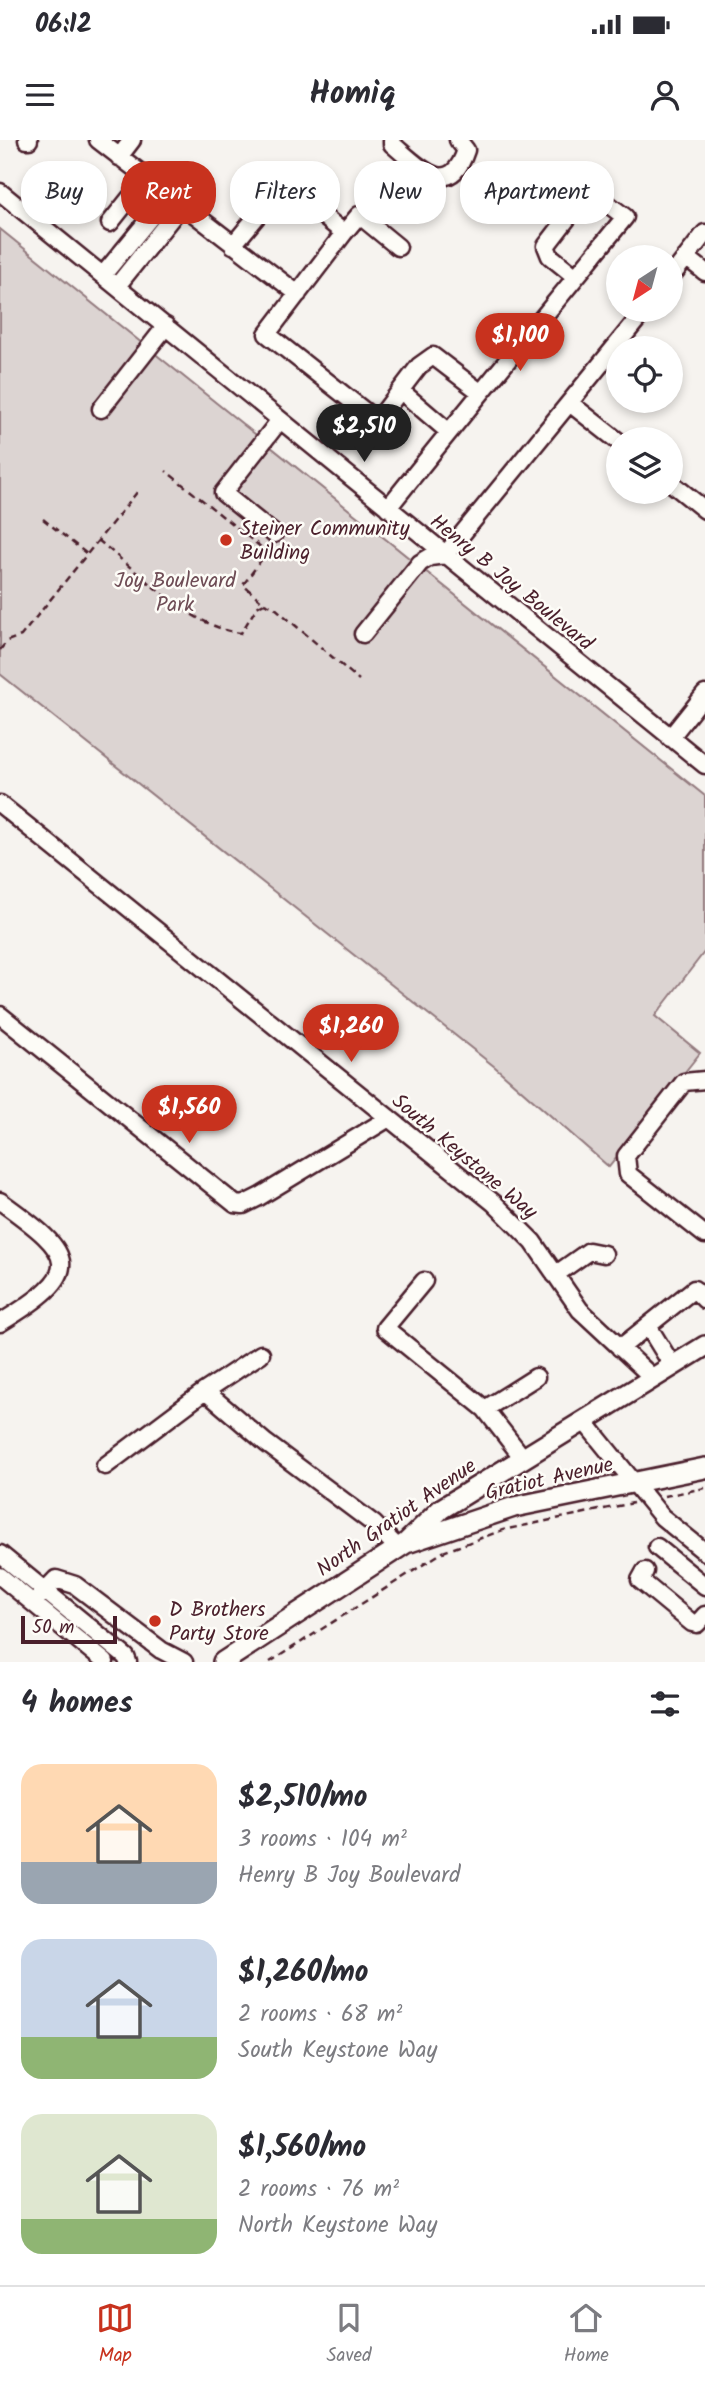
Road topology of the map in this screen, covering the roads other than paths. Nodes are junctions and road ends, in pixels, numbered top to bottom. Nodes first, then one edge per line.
1 (98, 140) edge
2 (132, 140) edge
3 (392, 140) edge
4 (458, 140) edge
5 (119, 157) junction
6 (124, 161) edge
7 (0, 192) edge
8 (121, 209) edge
9 (110, 223) dead end
10 (152, 224) edge
11 (159, 224) edge
12 (205, 224) edge
13 (344, 233) junction
14 (705, 233) edge
15 (233, 245) junction
16 (398, 247) dead end
17 (686, 257) junction
18 (683, 261) edge
19 (705, 272) edge
20 (103, 275) junction
21 (576, 277) junction
22 (117, 286) junction
23 (298, 294) junction
24 (636, 322) edge
25 (166, 326) junction
26 (401, 391) junction
27 (480, 392) junction
28 (571, 404) junction
29 (101, 408) dead end
30 (280, 420) junction
31 (449, 432) junction
32 (606, 432) edge
33 (683, 492) edge
34 (388, 508) junction
35 (705, 510) edge
36 (274, 534) dead end
37 (445, 555) junction
38 (363, 634) dead end
39 (705, 694) edge
40 (670, 737) junction
41 (705, 765) edge
42 (0, 804) edge
43 (0, 1016) edge
44 (705, 1080) edge
45 (389, 1118) junction
46 (0, 1200) edge
47 (703, 1229) edge
48 (604, 1254) dead end
49 (555, 1275) junction
50 (424, 1281) dead end
51 (705, 1300) edge
52 (0, 1324) edge
53 (648, 1326) junction
54 (705, 1346) edge
55 (621, 1348) junction
56 (261, 1354) dead end
57 (672, 1366) junction
58 (536, 1377) dead end
59 (652, 1377) junction
60 (205, 1391) junction
61 (485, 1409) junction
62 (584, 1421) junction
63 (523, 1458) junction
64 (105, 1466) dead end
65 (705, 1468) edge
66 (633, 1483) junction
67 (674, 1526) junction
68 (402, 1546) junction
69 (705, 1552) edge
70 (0, 1554) edge
71 (649, 1565) junction
72 (0, 1576) edge
73 (705, 1586) edge
74 (45, 1590) junction
75 (33, 1603) junction
76 (705, 1615) edge
77 (105, 1662) edge
78 (128, 1662) edge
79 (184, 1662) edge
80 (223, 1662) edge

1 - 5 street
2 - 5 street
3 - 4 street
5 - 6 street
7 - 20 street, Henry B Joy Boulevard
8 - 9 street
10 - 20 street
11 - 22 street
12 - 15 street
13 - 15 street
13 - 16 street
13 - 23 street
14 - 17 street
15 - 23 street
17 - 18 street
17 - 19 street
20 - 22 street, Henry B Joy Boulevard
21 - 21 street
21 - 27 street
22 - 25 street, Henry B Joy Boulevard
23 - 26 street
24 - 28 street
25 - 29 street
25 - 30 street, Henry B Joy Boulevard
26 - 27 street
26 - 31 street
27 - 31 street
28 - 32 street
28 - 37 street
30 - 34 street, Henry B Joy Boulevard
30 - 36 street
31 - 34 street
33 - 35 street
34 - 37 street, Henry B Joy Boulevard
37 - 38 street
37 - 40 street, Henry B Joy Boulevard
39 - 40 street
40 - 41 street, Henry B Joy Boulevard
42 - 45 street, South Keystone Way
43 - 45 street
44 - 47 street
45 - 49 street, South Keystone Way
46 - 52 street
48 - 49 street
49 - 55 street, South Keystone Way
50 - 61 street
51 - 53 street
53 - 55 street
53 - 57 street
54 - 57 main road, North Gratiot Avenue
55 - 59 street, South Keystone Way
56 - 60 street
57 - 59 main road, North Gratiot Avenue
58 - 61 street
59 - 62 main road, North Gratiot Avenue
60 - 64 street
60 - 68 street
61 - 63 street
62 - 63 main road, North Gratiot Avenue
62 - 66 street
63 - 68 main road, North Gratiot Avenue
65 - 66 main road, Gratiot Avenue
66 - 67 street
66 - 68 main road, Gratiot Avenue
67 - 69 street
67 - 71 street
68 - 80 main road, North Gratiot Avenue
70 - 74 street
71 - 73 street
71 - 76 street
72 - 75 street
74 - 75 street
74 - 78 street
74 - 79 street
75 - 77 street

